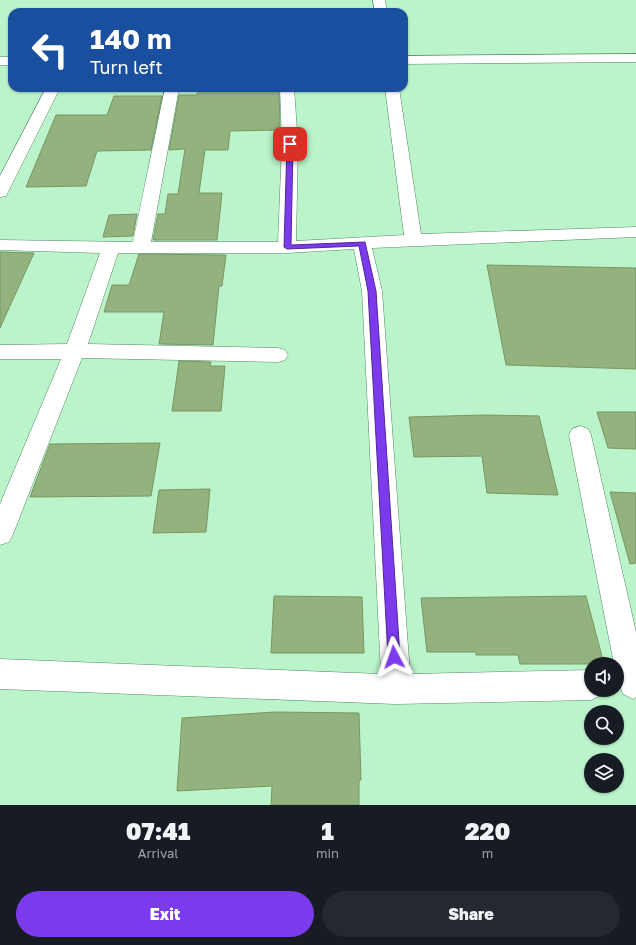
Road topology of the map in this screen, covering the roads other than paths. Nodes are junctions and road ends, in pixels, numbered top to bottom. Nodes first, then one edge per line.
1 (636, 58) edge
2 (408, 60) edge
3 (51, 92) edge
4 (171, 92) edge
5 (287, 92) edge
6 (393, 92) edge
7 (0, 192) edge
8 (636, 232) edge
9 (413, 240) junction
10 (362, 243) junction
11 (0, 245) edge
12 (111, 247) junction
13 (287, 247) junction
14 (140, 248) junction
15 (75, 351) junction
16 (0, 352) edge
17 (278, 355) dead end
18 (580, 435) dead end
19 (0, 534) edge
20 (0, 674) edge
21 (629, 684) edge
22 (584, 685) edge
23 (396, 689) junction

1 - 2 street
3 - 7 street
4 - 14 street
5 - 13 street
6 - 9 street
8 - 9 street
9 - 10 street
10 - 13 street
10 - 23 street
11 - 12 street
12 - 14 street
12 - 15 street
13 - 14 street
15 - 16 street
15 - 17 street
15 - 19 street
18 - 21 street
20 - 23 street
22 - 23 street

